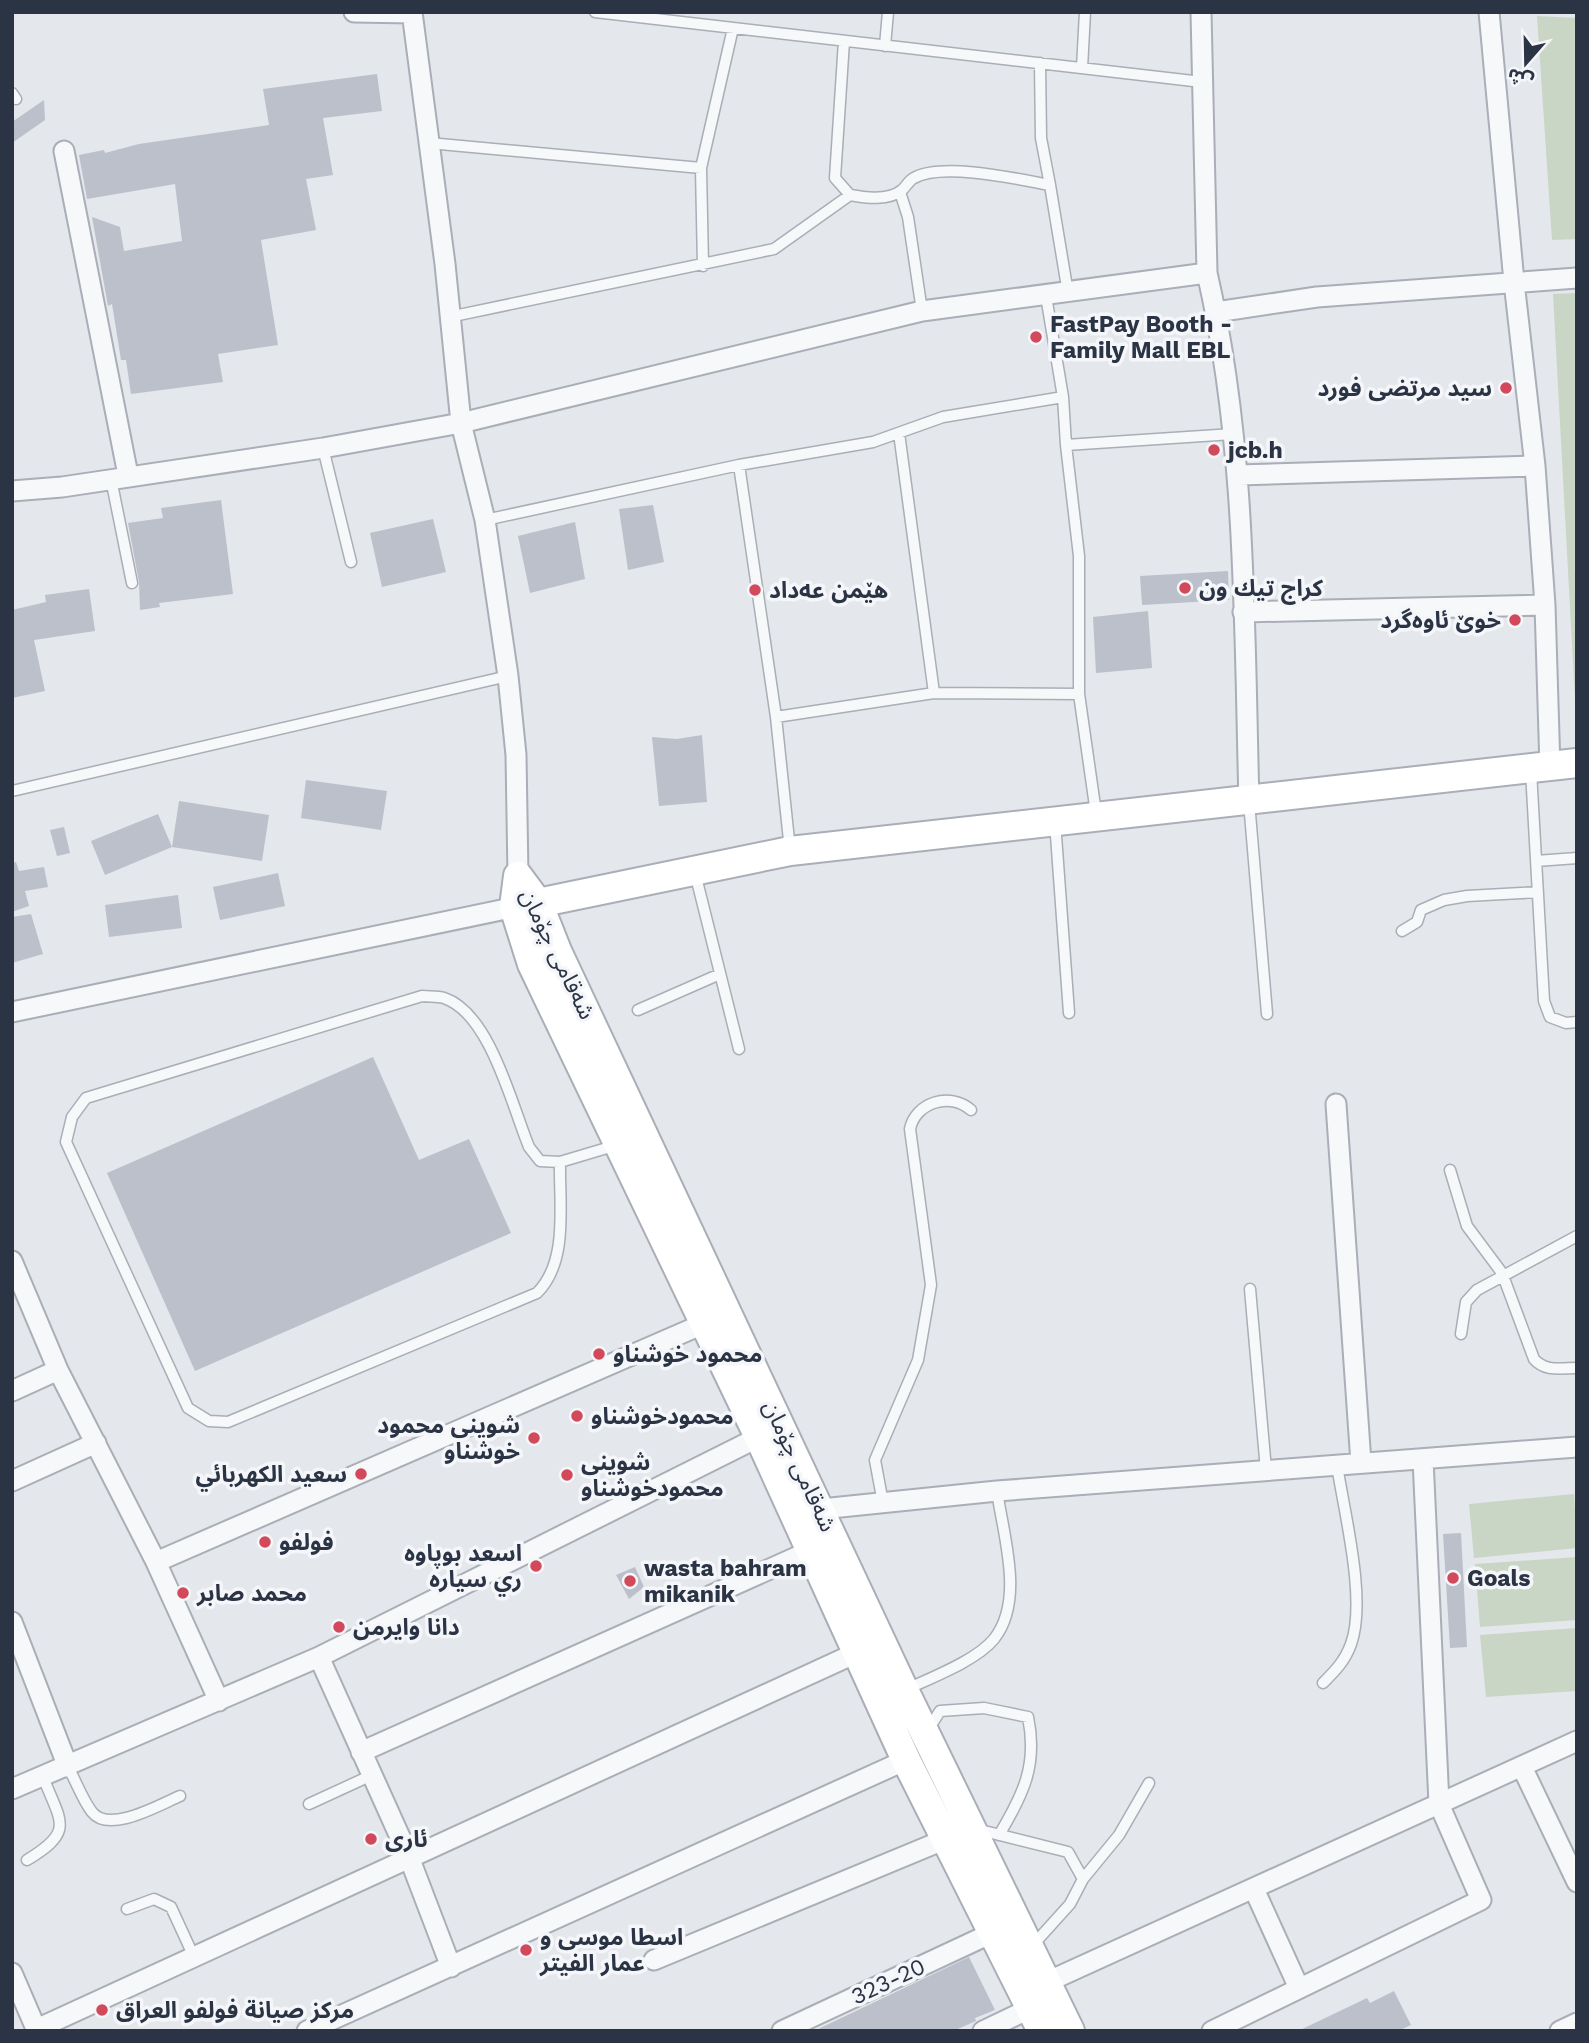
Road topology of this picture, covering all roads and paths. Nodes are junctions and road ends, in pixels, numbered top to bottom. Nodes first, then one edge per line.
1 (354, 12) edge
2 (594, 12) edge
3 (888, 12) edge
4 (1085, 12) edge
5 (1201, 12) edge
6 (1489, 12) edge
7 (412, 13) edge
8 (733, 28) junction
9 (844, 41) junction
10 (885, 46) junction
11 (1040, 63) junction
12 (1082, 68) junction
13 (1202, 82) junction
14 (429, 143) junction
15 (64, 152) dead end
16 (701, 168) junction
17 (1050, 185) junction
18 (900, 192) junction
19 (850, 195) junction
20 (703, 266) junction
21 (1207, 273) junction
22 (1577, 278) edge
23 (1514, 282) junction
24 (1068, 293) junction
25 (1046, 296) junction
26 (922, 312) junction
27 (1216, 312) junction
28 (449, 317) junction
29 (1063, 397) junction
30 (461, 423) junction
31 (899, 433) junction
32 (1233, 434) junction
33 (1066, 445) junction
34 (323, 448) junction
35 (739, 465) junction
36 (1535, 466) junction
37 (1239, 475) junction
38 (120, 477) junction
39 (12, 491) edge
40 (485, 520) junction
41 (351, 562) dead end
42 (132, 583) dead end
43 (1545, 605) junction
44 (1243, 612) junction
45 (508, 676) junction
46 (934, 693) junction
47 (1079, 694) junction
48 (776, 717) junction
49 (1561, 766) edge
50 (12, 791) edge
51 (1249, 802) junction
52 (1097, 817) junction
53 (1055, 821) junction
54 (790, 851) junction
55 (1577, 858) edge
56 (1536, 861) junction
57 (695, 869) junction
58 (518, 876) joint
59 (1538, 892) junction
60 (526, 905) junction
61 (1402, 930) dead end
62 (557, 951) junction
63 (532, 964) junction
64 (720, 974) junction
65 (639, 1010) dead end
66 (12, 1013) edge
67 (1069, 1013) dead end
68 (1267, 1014) dead end
69 (1577, 1022) edge
70 (739, 1049) dead end
71 (1336, 1104) dead end
72 (971, 1110) dead end
73 (618, 1145) junction
74 (560, 1161) junction
75 (1450, 1170) dead end
76 (1577, 1236) edge
77 (12, 1261) edge
78 (1502, 1273) junction
79 (1250, 1289) dead end
80 (703, 1324) junction
81 (1461, 1334) dead end
82 (1577, 1368) edge
83 (58, 1370) junction
84 (12, 1391) edge
85 (759, 1437) junction
86 (96, 1443) junction
87 (1577, 1447) edge
88 (1423, 1459) junction
89 (1360, 1463) junction
90 (1337, 1465) junction
91 (1266, 1470) junction
92 (12, 1481) edge
93 (997, 1492) junction
94 (883, 1503) junction
95 (821, 1510) junction
96 (810, 1551) junction
97 (156, 1562) junction
98 (13, 1625) edge
99 (856, 1653) junction
100 (319, 1657) junction
101 (1323, 1684) dead end
102 (904, 1690) junction
103 (219, 1701) junction
104 (927, 1732) junction
105 (1577, 1741) edge
106 (361, 1752) junction
107 (906, 1760) junction
108 (68, 1767) junction
109 (1522, 1767) junction
110 (372, 1775) junction
111 (43, 1777) junction
112 (1149, 1783) dead end
113 (12, 1790) edge
114 (954, 1791) junction
115 (180, 1796) dead end
116 (928, 1803) junction
117 (309, 1804) dead end
118 (1439, 1804) junction
119 (972, 1834) junction
120 (408, 1857) junction
121 (27, 1860) dead end
122 (1083, 1879) junction
123 (1577, 1882) edge
124 (1254, 1889) junction
125 (127, 1909) dead end
126 (994, 1932) junction
127 (1031, 1948) junction
128 (194, 1957) junction
129 (654, 1960) dead end
130 (451, 1967) junction
131 (12, 1973) edge
132 (1048, 1982) junction
133 (1299, 1988) junction
134 (1037, 2019) edge
135 (1252, 2022) edge
136 (1577, 2023) edge
137 (37, 2030) edge
138 (307, 2031) edge
139 (782, 2031) edge
140 (982, 2031) edge
141 (1070, 2031) edge
142 (1212, 2031) edge
143 (1559, 2031) edge

1 - 7 street
2 - 8 lane
3 - 10 lane
4 - 12 lane
5 - 13 street
6 - 23 street
7 - 14 street
8 - 9 lane
8 - 16 lane
9 - 10 lane
9 - 19 lane
10 - 11 lane
11 - 12 lane
11 - 17 lane
12 - 13 lane
13 - 21 street
14 - 16 lane
14 - 28 street
15 - 38 street
16 - 20 lane
17 - 18 lane
17 - 24 lane
18 - 19 lane
18 - 26 lane
19 - 20 lane
20 - 28 lane
21 - 24 street
21 - 27 street
22 - 23 street
23 - 27 street
23 - 36 street
24 - 25 street
25 - 26 street
25 - 29 lane
26 - 30 street
27 - 32 street
28 - 30 street
29 - 31 lane
29 - 33 lane
30 - 34 street
30 - 40 street
31 - 35 lane
31 - 46 lane
32 - 33 lane
32 - 37 street
33 - 47 lane
34 - 38 street
34 - 41 lane
35 - 40 lane
35 - 48 lane
36 - 37 street
36 - 43 street
37 - 44 street
38 - 39 street
38 - 42 lane
40 - 45 street
43 - 44 street
43 - 49 street
44 - 51 street
45 - 50 lane
45 - 58 street
46 - 47 lane
46 - 48 lane
47 - 52 lane
48 - 54 lane
49 - 51 street
49 - 56 lane
51 - 52 street
51 - 68 lane
52 - 53 street
53 - 54 street
53 - 67 lane
54 - 57 street
55 - 56 lane
56 - 59 lane
57 - 60 street
57 - 64 lane
58 - 60 street, شەقامی چۆمان
59 - 61 lane
59 - 69 lane
60 - 62 street, شەقامی چۆمان
60 - 63 street, شەقامی چۆمان
60 - 66 street
62 - 63 street
62 - 95 street, شەقامی چۆمان
63 - 73 street, شەقامی چۆمان
64 - 65 lane
64 - 70 lane
71 - 89 street
72 - 94 lane
73 - 74 lane
73 - 80 street, شەقامی چۆمان
74 - 74 lane
75 - 78 lane
76 - 78 lane
77 - 83 street
78 - 81 lane
78 - 82 lane
79 - 91 lane
80 - 85 street, شەقامی چۆمان
80 - 97 street
83 - 84 street
83 - 86 street
85 - 96 street, شەقامی چۆمان
85 - 100 street
86 - 92 street
86 - 97 street
87 - 88 street
88 - 89 street
88 - 118 street
89 - 90 street
90 - 91 street
90 - 101 lane
91 - 93 street
93 - 94 street
93 - 102 lane
94 - 95 street
95 - 102 street, شەقامی چۆمان
96 - 99 street, شەقامی چۆمان
96 - 106 street
97 - 103 street
98 - 108 street
99 - 107 street, شەقامی چۆمان
99 - 120 street
100 - 103 street
100 - 106 street
102 - 104 street, شەقامی چۆمان
103 - 108 street
104 - 114 street, شەقامی چۆمان
104 - 119 lane
105 - 109 street
106 - 110 street
107 - 116 street, شەقامی چۆمان
107 - 130 street
108 - 111 street
108 - 115 lane
109 - 118 street
109 - 123 street
110 - 117 lane
110 - 120 street
111 - 113 street
111 - 121 lane
112 - 122 lane
114 - 116 street
114 - 119 street, شەقامی چۆمان
116 - 119 street, شەقامی چۆمان
118 - 124 street
118 - 133 street
119 - 122 lane
119 - 126 street, شەقامی چۆمان
119 - 127 street, شەقامی چۆمان
119 - 129 street
120 - 128 street
120 - 130 street
122 - 127 lane
124 - 132 street
124 - 133 street
125 - 128 lane
126 - 134 street, شەقامی چۆمان
126 - 139 street, 323-20
127 - 132 street, شەقامی چۆمان
128 - 137 street
130 - 138 street
131 - 137 street
132 - 141 street, شەقامی چۆمان
133 - 135 street
134 - 140 street
135 - 142 street
136 - 143 street

